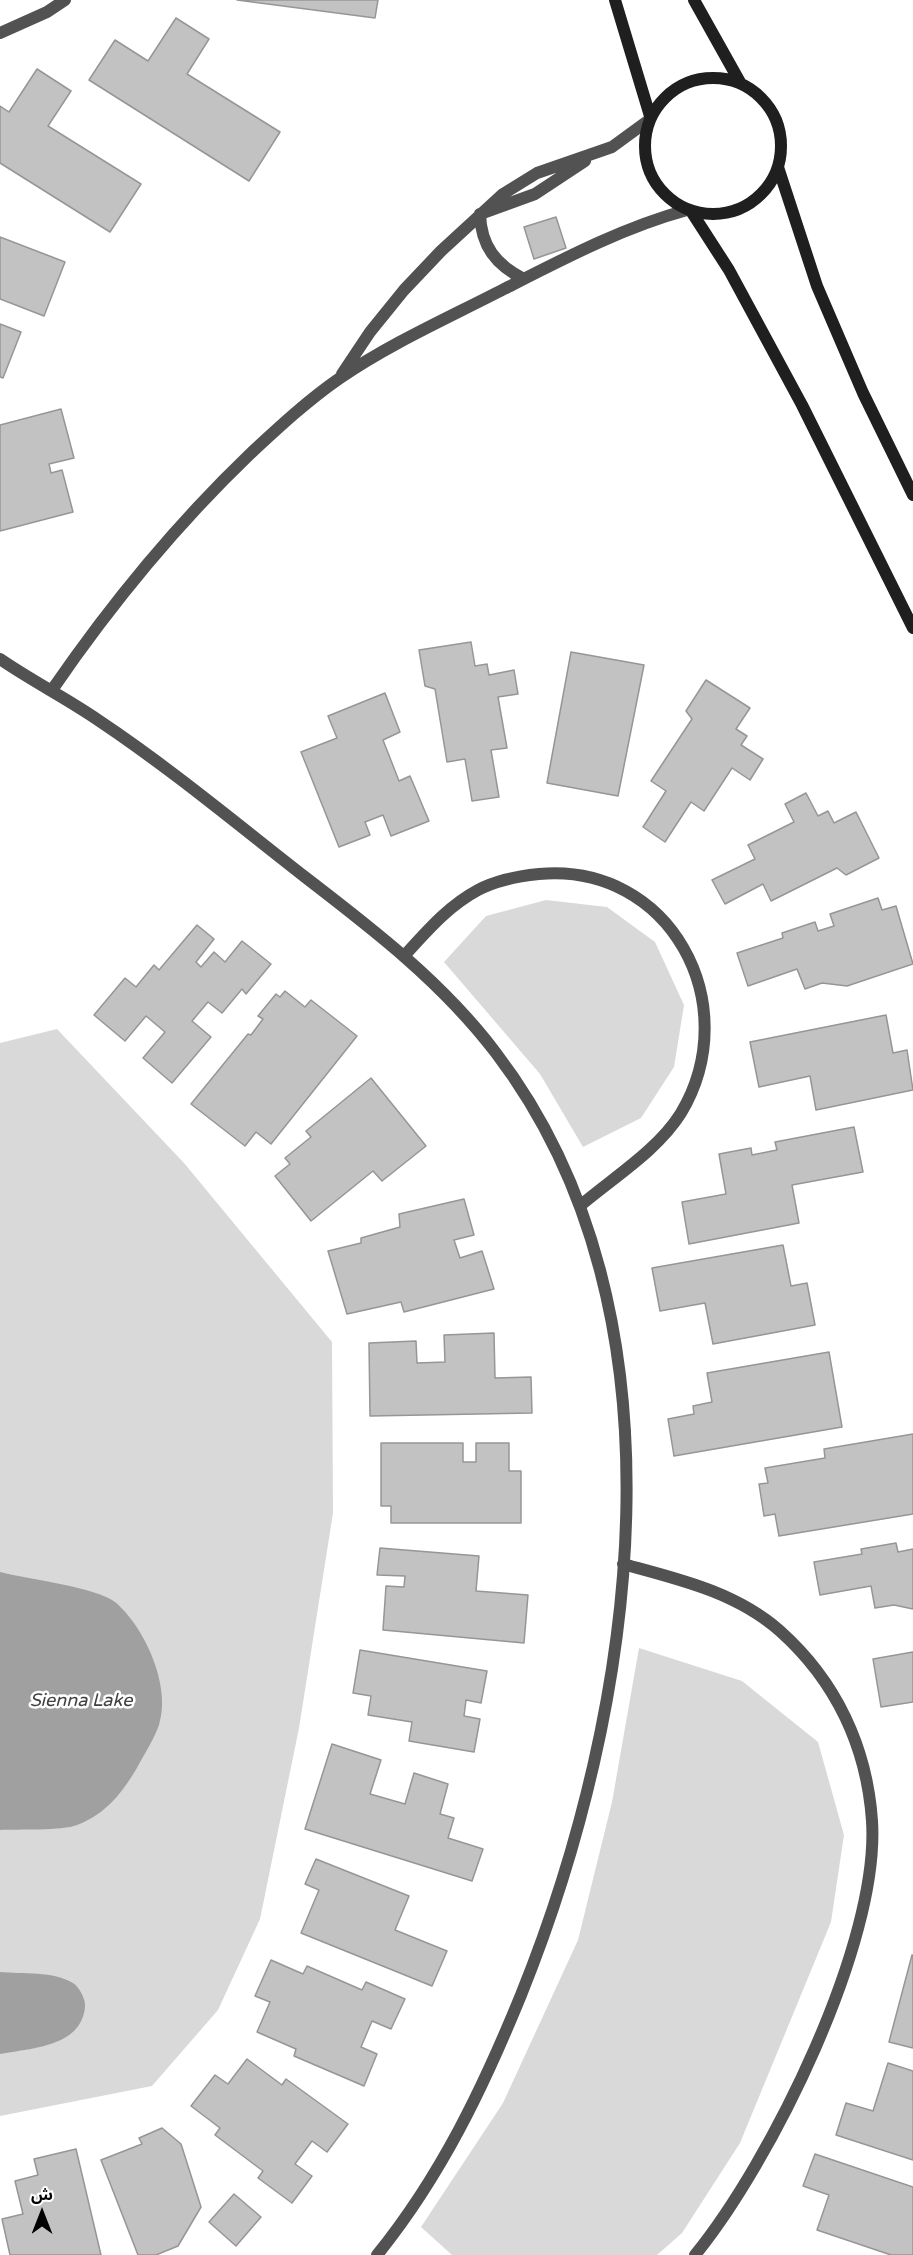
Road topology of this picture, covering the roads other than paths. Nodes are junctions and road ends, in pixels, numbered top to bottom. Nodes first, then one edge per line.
1 (65, 0) edge
2 (615, 0) edge
3 (694, 0) edge
4 (0, 33) edge
5 (741, 84) junction
6 (650, 118) junction
7 (593, 154) junction
8 (778, 167) junction
9 (689, 210) junction
10 (480, 214) junction
11 (525, 279) junction
12 (340, 378) junction
13 (913, 495) edge
14 (913, 628) edge
15 (0, 659) edge
16 (52, 690) junction
17 (404, 956) junction
18 (581, 1205) junction
19 (623, 1564) junction
20 (377, 2255) edge
21 (695, 2255) edge

1 - 4 street
2 - 6 street
3 - 5 street
5 - 6 street
5 - 8 street
6 - 7 street
6 - 9 street
7 - 10 street
7 - 10 street
8 - 9 street
8 - 13 street
9 - 11 street
9 - 14 street
10 - 11 street
10 - 12 street
11 - 12 street
12 - 16 street
15 - 16 street
16 - 17 street
17 - 18 street
17 - 18 street
18 - 19 street
19 - 20 street
19 - 21 street

